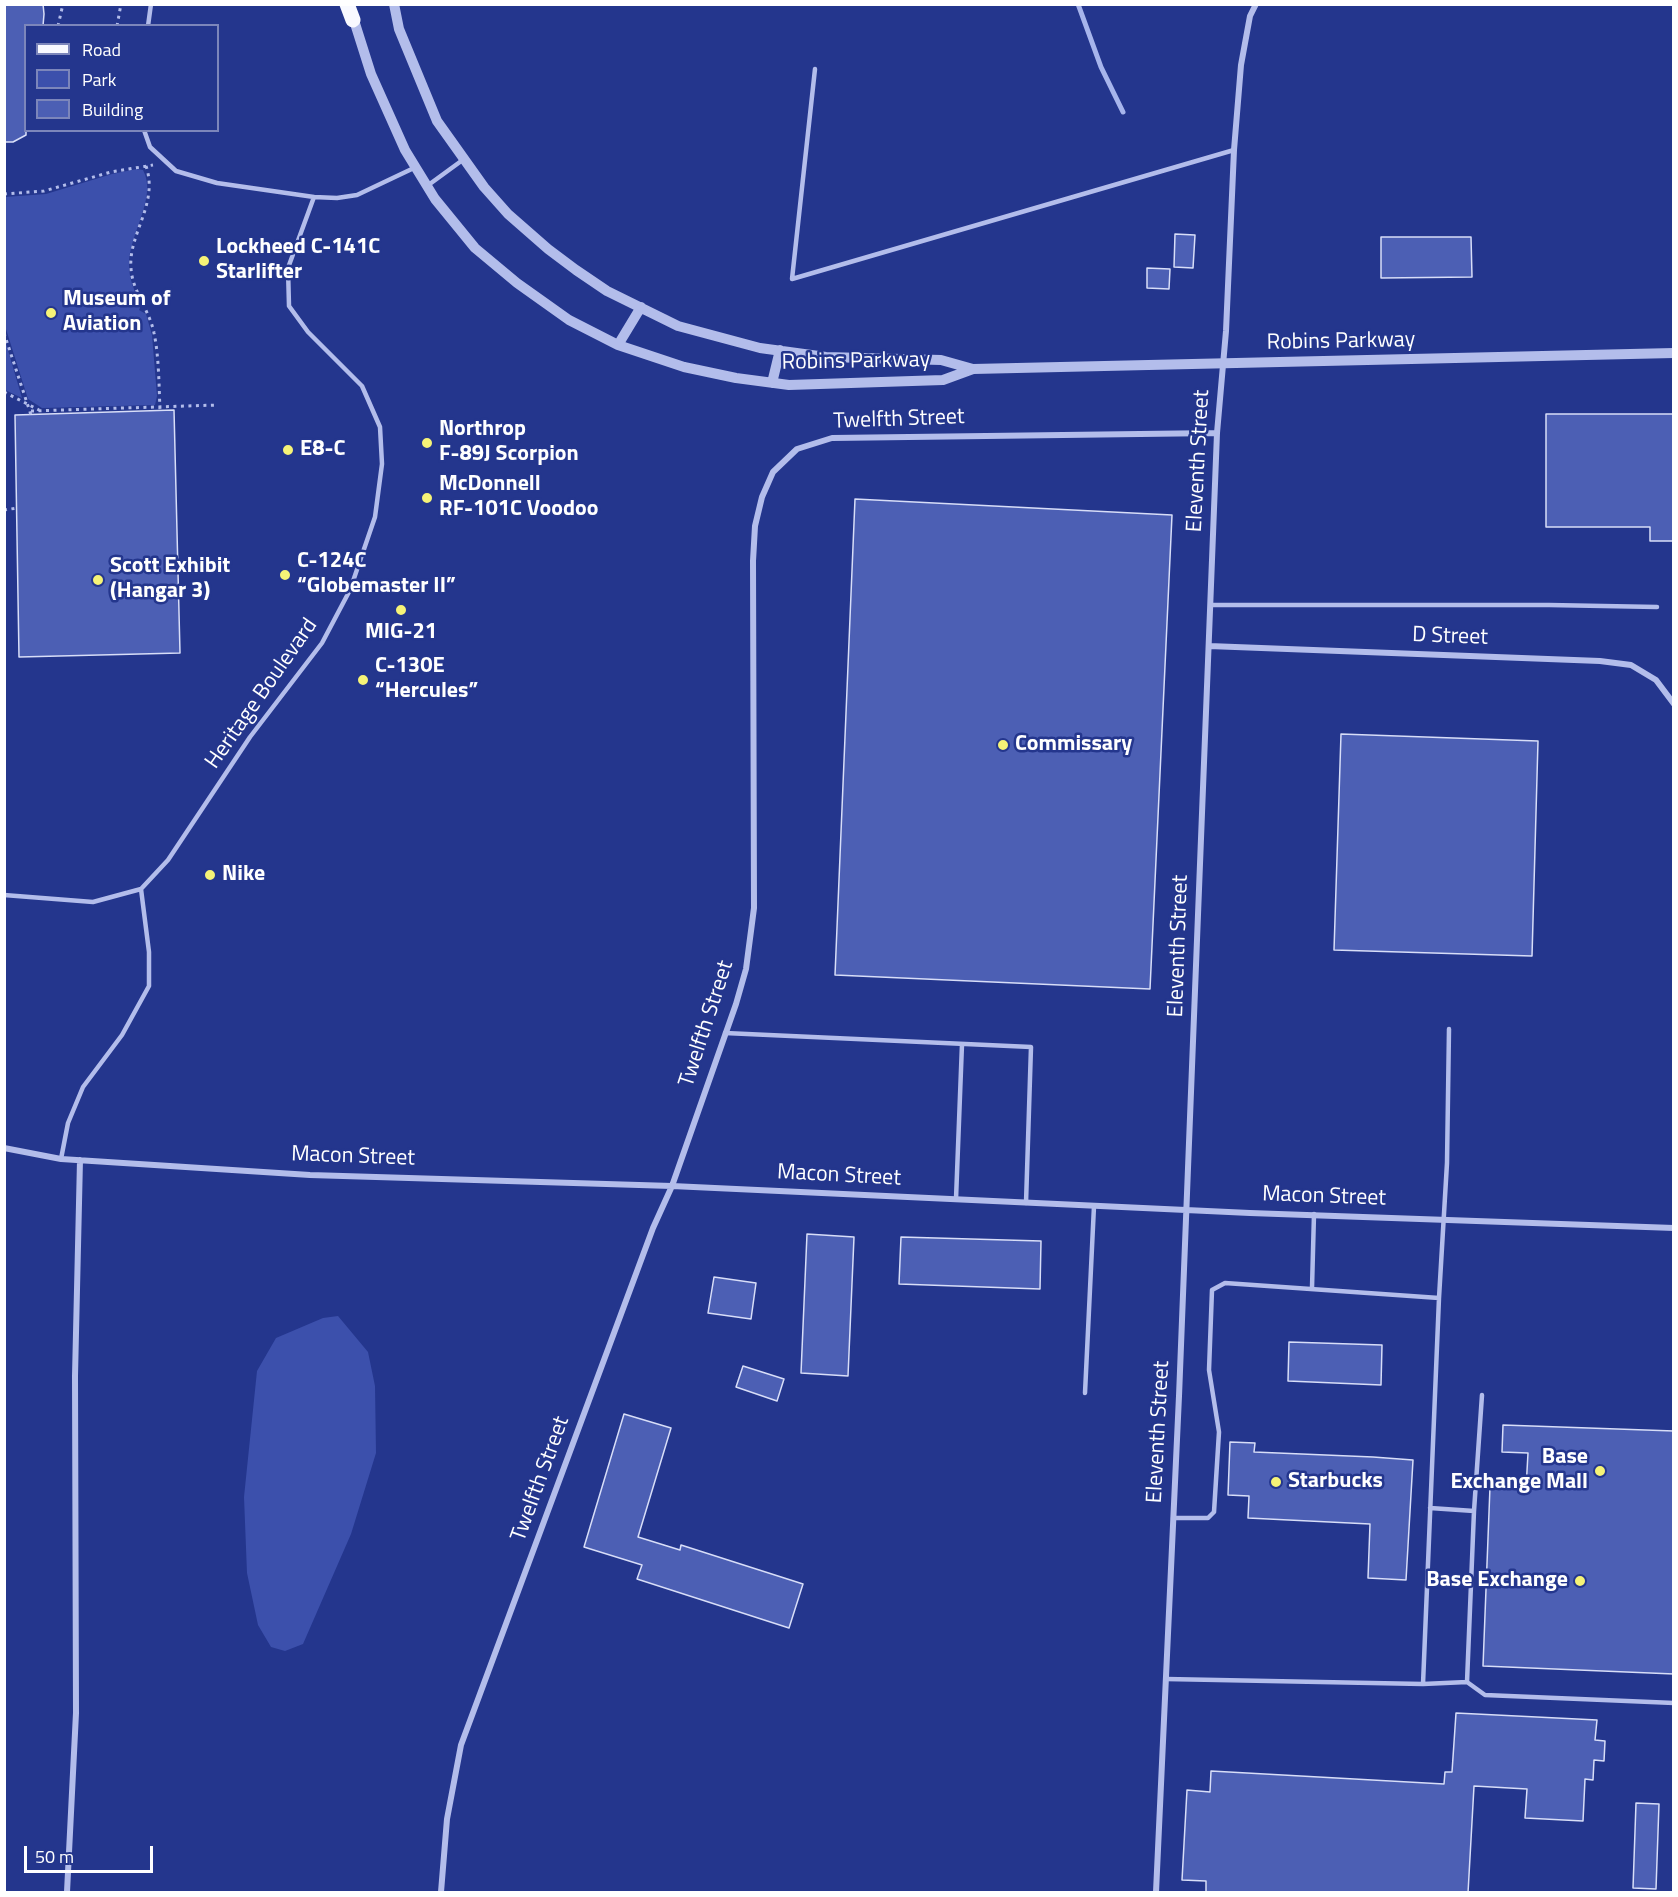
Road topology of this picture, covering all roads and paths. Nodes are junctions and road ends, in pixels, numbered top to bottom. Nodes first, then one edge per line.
1 (63, 4) edge
2 (121, 4) edge
3 (151, 4) edge
4 (349, 4) edge
5 (394, 4) edge
6 (1256, 4) edge
7 (353, 20) joint
8 (58, 24) edge
9 (117, 24) edge
10 (148, 24) edge
11 (815, 69) dead end
12 (145, 132) edge
13 (1234, 150) junction
14 (464, 159) junction
15 (153, 165) dead end
16 (146, 166) junction
17 (416, 167) junction
18 (427, 186) junction
19 (4, 194) edge
20 (314, 197) junction
21 (641, 308) junction
22 (4, 333) edge
23 (618, 345) junction
24 (780, 350) junction
25 (1674, 353) edge
26 (1222, 364) junction
27 (972, 369) junction
28 (772, 383) junction
29 (4, 392) edge
30 (27, 403) junction
31 (218, 405) dead end
32 (160, 409) junction
33 (41, 411) junction
34 (1217, 433) junction
35 (17, 508) dead end
36 (4, 510) edge
37 (1211, 605) junction
38 (1657, 607) dead end
39 (1209, 646) junction
40 (1674, 704) edge
41 (141, 889) junction
42 (4, 895) edge
43 (1449, 1029) dead end
44 (725, 1033) junction
45 (962, 1044) junction
46 (4, 1148) edge
47 (61, 1159) junction
48 (80, 1160) junction
49 (672, 1186) junction
50 (956, 1199) junction
51 (1026, 1203) junction
52 (1094, 1206) junction
53 (1187, 1210) junction
54 (1314, 1214) junction
55 (1443, 1219) junction
56 (1674, 1228) edge
57 (1312, 1288) junction
58 (1439, 1298) junction
59 (1085, 1393) dead end
60 (1482, 1395) dead end
61 (1430, 1508) junction
62 (1474, 1511) junction
63 (1173, 1518) junction
64 (1166, 1679) junction
65 (1467, 1682) junction
66 (1423, 1684) junction
67 (1674, 1703) edge
68 (67, 1893) edge
69 (441, 1893) edge
70 (1155, 1893) edge

1 - 8 path
2 - 9 path
3 - 10 lane
4 - 7 main road
5 - 14 street, Robins Parkway
6 - 13 street, Eleventh Street
7 - 17 street, Robins Parkway
11 - 13 lane
12 - 20 lane
13 - 26 street, Eleventh Street
14 - 18 lane
14 - 21 street, Robins Parkway
15 - 16 path
16 - 19 path
16 - 32 path
17 - 18 street, Robins Parkway
17 - 20 lane
18 - 23 street, Robins Parkway
20 - 41 lane, Heritage Boulevard
21 - 23 street
21 - 24 street, Robins Parkway
22 - 30 path
23 - 28 street, Robins Parkway
24 - 27 street, Robins Parkway
24 - 28 street
25 - 26 street, Robins Parkway
26 - 27 street, Robins Parkway
26 - 34 street, Eleventh Street
27 - 28 street, Robins Parkway
29 - 30 path
30 - 33 path
30 - 33 path
31 - 32 path
32 - 33 path
34 - 37 street, Eleventh Street
34 - 44 street, Twelfth Street
35 - 36 path
37 - 38 lane
37 - 39 street, Eleventh Street
39 - 40 street, D Street
39 - 53 street, Eleventh Street
41 - 42 lane
41 - 47 lane
43 - 55 lane
44 - 45 lane
44 - 49 street, Twelfth Street
45 - 50 lane
45 - 51 lane
46 - 47 street, Macon Street
47 - 48 street, Macon Street
48 - 49 street, Macon Street
48 - 68 street
49 - 50 street, Macon Street
49 - 69 street, Twelfth Street
50 - 51 street, Macon Street
51 - 52 street, Macon Street
52 - 53 street, Macon Street
52 - 59 lane
53 - 54 street, Macon Street
53 - 63 street, Eleventh Street
54 - 55 street, Macon Street
54 - 57 lane
55 - 56 street, Macon Street
55 - 58 lane
57 - 58 lane
57 - 63 lane
58 - 61 lane
60 - 62 lane
61 - 62 lane
61 - 66 lane
62 - 65 lane
63 - 64 street, Eleventh Street
64 - 66 lane
64 - 70 street, Eleventh Street
65 - 66 lane
65 - 67 lane

